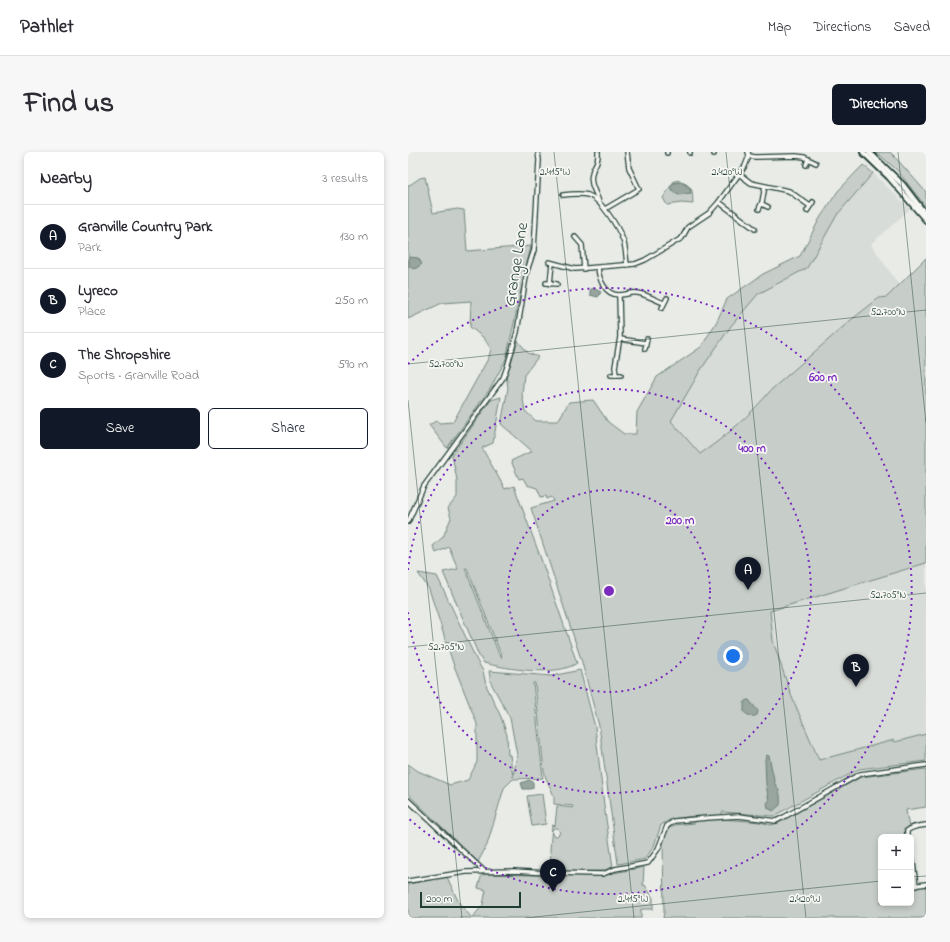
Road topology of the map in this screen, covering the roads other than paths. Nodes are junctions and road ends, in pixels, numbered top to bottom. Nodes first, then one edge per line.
1 (538, 152) edge
2 (598, 152) edge
3 (863, 152) edge
4 (870, 152) edge
5 (628, 153) edge
6 (749, 154) edge
7 (808, 159) junction
8 (816, 163) dead end
9 (806, 166) dead end
10 (739, 174) junction
11 (765, 186) junction
12 (563, 195) dead end
13 (600, 202) junction
14 (719, 202) junction
15 (813, 202) dead end
16 (762, 204) junction
17 (810, 206) junction
18 (768, 208) dead end
19 (605, 209) junction
20 (759, 209) dead end
21 (807, 211) dead end
22 (926, 215) edge
23 (753, 220) dead end
24 (926, 220) edge
25 (749, 225) junction
26 (755, 229) dead end
27 (575, 237) dead end
28 (627, 265) junction
29 (598, 268) junction
30 (584, 269) junction
31 (546, 283) dead end
32 (550, 284) junction
33 (557, 284) dead end
34 (619, 295) junction
35 (667, 298) dead end
36 (664, 303) junction
37 (662, 308) dead end
38 (620, 339) junction
39 (645, 349) dead end
40 (621, 375) dead end
41 (408, 522) edge
42 (926, 765) edge
43 (408, 800) edge
44 (926, 825) edge
45 (907, 834) edge
46 (914, 870) edge
47 (484, 872) junction
48 (408, 882) edge
49 (926, 884) edge
50 (916, 886) joint

1 - 41 street, Grange Lane
2 - 13 street
3 - 24 main road
4 - 22 main road
5 - 19 street
6 - 7 street
6 - 10 street
7 - 8 street
7 - 9 street
10 - 11 street
10 - 14 street
11 - 16 street
11 - 17 street
12 - 13 street
13 - 19 street
14 - 25 street
14 - 28 street
15 - 17 street
16 - 18 street
16 - 20 street
17 - 21 street
19 - 28 street
23 - 25 street
25 - 26 street
27 - 30 street
28 - 29 street
29 - 30 street
29 - 34 street
30 - 32 street
31 - 32 street
32 - 33 street
34 - 36 street
34 - 38 street
35 - 36 street
36 - 37 street
38 - 39 street
38 - 40 street
42 - 47 street
43 - 47 street
44 - 45 street
46 - 50 street
47 - 48 street
49 - 50 street

